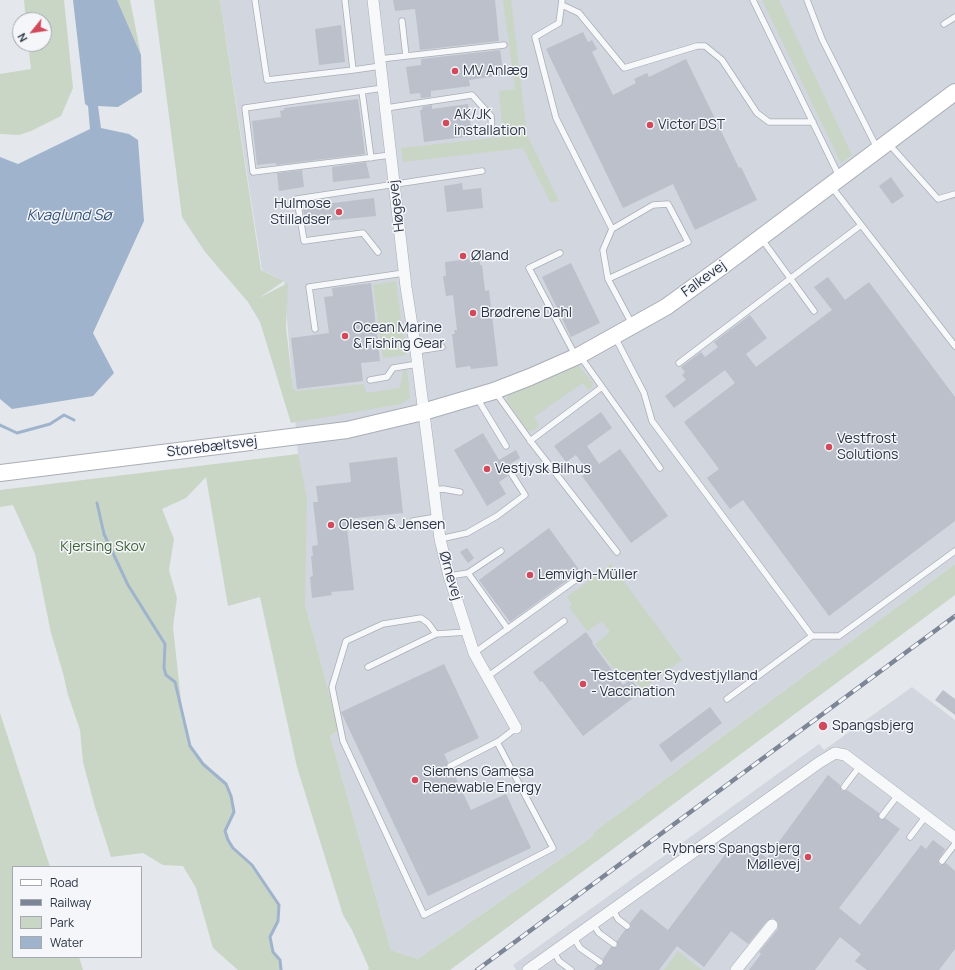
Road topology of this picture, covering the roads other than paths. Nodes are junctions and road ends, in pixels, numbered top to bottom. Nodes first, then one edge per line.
1 (255, 0) edge
2 (345, 0) edge
3 (373, 0) edge
4 (753, 0) edge
5 (806, 0) edge
6 (562, 2) edge
7 (955, 18) edge
8 (402, 21) dead end
9 (944, 24) dead end
10 (504, 45) dead end
11 (406, 56) junction
12 (380, 63) junction
13 (353, 70) junction
14 (383, 88) junction
15 (362, 91) junction
16 (955, 92) edge
17 (386, 108) junction
18 (813, 122) junction
19 (492, 133) dead end
20 (883, 146) junction
21 (391, 155) junction
22 (371, 158) junction
23 (482, 171) dead end
24 (836, 182) junction
25 (394, 184) junction
26 (953, 196) edge
27 (861, 225) junction
28 (612, 229) junction
29 (760, 238) junction
30 (378, 252) dead end
31 (560, 253) dead end
32 (404, 273) junction
33 (608, 279) junction
34 (790, 279) junction
35 (814, 311) dead end
36 (633, 326) junction
37 (316, 330) dead end
38 (615, 337) junction
39 (955, 346) edge
40 (442, 347) dead end
41 (416, 351) junction
42 (578, 356) junction
43 (679, 363) dead end
44 (418, 364) junction
45 (370, 380) dead end
46 (602, 387) junction
47 (494, 391) junction
48 (476, 396) junction
49 (423, 412) junction
50 (530, 441) junction
51 (506, 446) dead end
52 (660, 468) dead end
53 (511, 473) dead end
54 (0, 474) edge
55 (434, 490) junction
56 (460, 492) dead end
57 (437, 517) junction
58 (413, 521) dead end
59 (440, 539) junction
60 (501, 551) dead end
61 (955, 551) edge
62 (617, 552) dead end
63 (468, 573) junction
64 (449, 576) junction
65 (581, 576) dead end
66 (564, 621) dead end
67 (508, 629) junction
68 (467, 632) junction
69 (436, 634) junction
70 (812, 636) junction
71 (474, 653) junction
72 (368, 667) dead end
73 (487, 677) junction
74 (727, 699) dead end
75 (516, 728) joint
76 (497, 742) junction
77 (450, 766) dead end
78 (860, 766) junction
79 (844, 787) dead end
80 (898, 795) junction
81 (882, 816) dead end
82 (926, 816) junction
83 (910, 837) dead end
84 (955, 838) edge
85 (955, 844) edge
86 (942, 861) dead end
87 (613, 910) junction
88 (593, 924) junction
89 (772, 925) dead end
90 (627, 926) dead end
91 (574, 938) junction
92 (614, 944) dead end
93 (554, 952) junction
94 (600, 962) dead end
95 (528, 970) edge
96 (571, 970) edge
97 (736, 970) edge

1 - 13 lane
2 - 13 lane
3 - 12 street, Høgevej
4 - 18 lane
5 - 20 lane
6 - 18 lane
6 - 28 lane
7 - 9 lane
8 - 11 lane
10 - 11 lane
11 - 12 lane
12 - 13 lane
12 - 14 street, Høgevej
14 - 15 lane
14 - 17 street, Høgevej
15 - 22 lane
15 - 22 lane
16 - 20 street, Falkevej
17 - 19 lane
17 - 21 street, Høgevej
18 - 24 lane
20 - 24 street, Falkevej
20 - 26 lane
21 - 22 lane
21 - 25 street, Høgevej
23 - 25 lane
24 - 27 lane
24 - 29 street, Falkevej
25 - 30 lane
25 - 32 street, Høgevej
27 - 34 lane
27 - 39 lane
28 - 33 lane
28 - 33 lane
29 - 34 lane
29 - 36 street, Falkevej
31 - 42 lane
32 - 37 lane
32 - 41 street, Høgevej
33 - 36 lane
34 - 35 lane
34 - 43 lane
36 - 38 street, Falkevej
38 - 42 street, Falkevej
38 - 70 lane
40 - 41 lane
41 - 44 street, Høgevej
42 - 46 lane
42 - 47 street, Falkevej
44 - 45 lane
44 - 49 street, Høgevej
46 - 50 lane
46 - 52 lane
47 - 48 street, Falkevej
47 - 50 lane
48 - 49 street, Falkevej
48 - 51 lane
49 - 54 street, Storebæltsvej
49 - 55 street, Ørnevej
50 - 62 lane
53 - 59 lane
55 - 56 lane
55 - 57 street, Ørnevej
57 - 58 lane
57 - 59 street, Ørnevej
59 - 64 street, Ørnevej
60 - 63 lane
61 - 70 lane
63 - 64 lane
63 - 67 lane
64 - 68 street, Ørnevej
65 - 67 lane
66 - 73 lane
67 - 71 lane
68 - 69 lane
68 - 71 street, Ørnevej
69 - 72 lane
69 - 76 lane
70 - 74 lane
71 - 73 street, Ørnevej
73 - 75 street, Ørnevej
75 - 76 lane
76 - 77 lane
78 - 79 lane
78 - 80 street
78 - 87 street
80 - 81 lane
80 - 82 street
82 - 83 lane
82 - 84 street
85 - 86 lane
87 - 88 street
87 - 90 lane
88 - 91 street
88 - 92 lane
89 - 97 street
91 - 93 street
91 - 94 lane
93 - 95 street
93 - 96 lane

